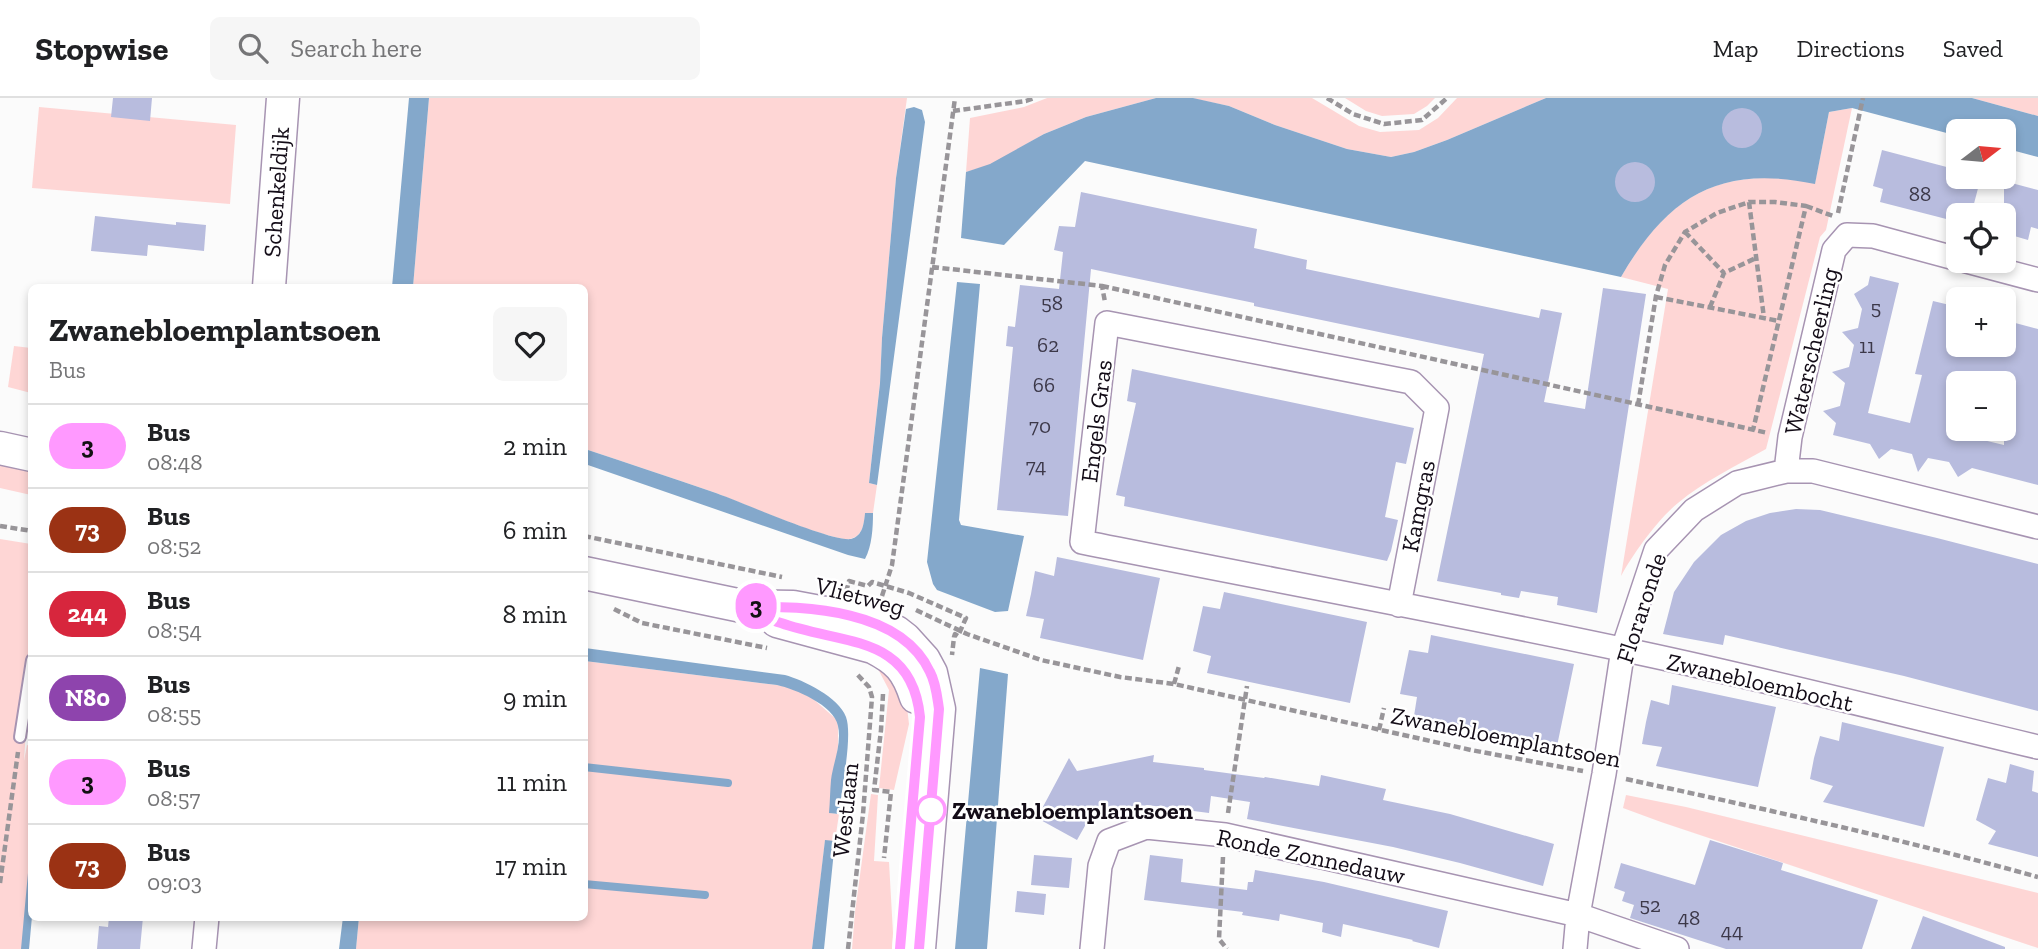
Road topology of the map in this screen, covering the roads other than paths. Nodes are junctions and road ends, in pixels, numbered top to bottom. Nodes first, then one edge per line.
1 (283, 98) edge
2 (1946, 256) edge
3 (2011, 273) edge
4 (2038, 280) edge
5 (269, 284) edge
6 (1437, 408) joint
7 (0, 448) edge
8 (28, 454) edge
9 (1786, 471) junction
10 (2038, 527) edge
11 (588, 574) edge
12 (1399, 605) junction
13 (875, 616) junction
14 (1623, 649) junction
15 (28, 686) edge
16 (20, 737) road end
17 (2038, 747) edge
18 (1578, 915) junction
19 (207, 921) edge
20 (204, 949) edge
21 (900, 949) edge
22 (919, 949) edge
23 (1092, 949) edge
24 (1574, 949) edge
25 (1677, 949) edge

1 - 5 main road, Schenkeldijk
2 - 9 street, Waterscheerling
3 - 4 street
6 - 12 street, Kamgras
6 - 12 street, Engels Gras
7 - 8 main road
9 - 10 street, Floraronde
9 - 14 street, Floraronde
11 - 13 main road, Vlietweg
12 - 14 street, Zwanebloembocht
13 - 21 main road
13 - 22 main road
14 - 17 street, Zwanebloembocht
14 - 18 street, Floraronde
15 - 16 lane
18 - 23 street, Ronde Zonnedauw
18 - 24 street, Floraronde
18 - 25 street
19 - 20 street

